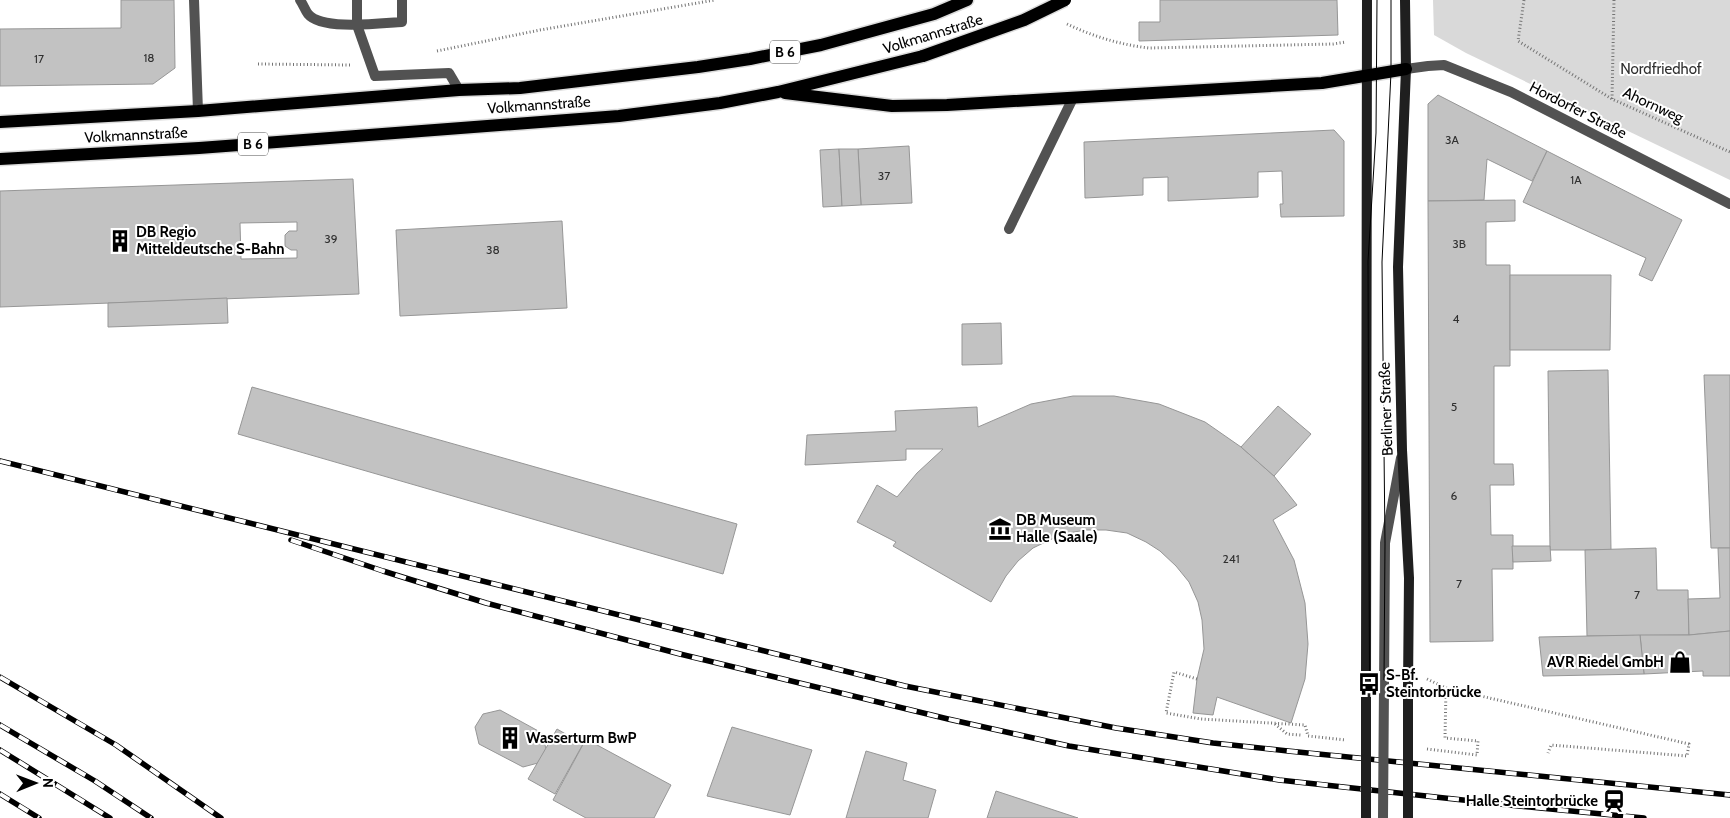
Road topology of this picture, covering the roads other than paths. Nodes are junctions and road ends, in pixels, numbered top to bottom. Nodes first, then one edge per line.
1 (194, 0) edge
2 (300, 0) edge
3 (357, 0) edge
4 (402, 0) edge
5 (967, 0) edge
6 (1065, 0) edge
7 (1367, 0) edge
8 (1406, 0) edge
9 (357, 25) junction
10 (1406, 69) junction
11 (1367, 76) junction
12 (458, 90) junction
13 (778, 92) junction
14 (1073, 98) junction
15 (198, 111) junction
16 (0, 122) edge
17 (0, 159) edge
18 (1730, 204) edge
19 (1009, 229) dead end
20 (1402, 450) junction
21 (1366, 818) edge
22 (1383, 818) edge
23 (1408, 818) edge

1 - 15 street
2 - 9 street
3 - 9 street
4 - 9 street
5 - 12 main road, Volkmannstraße / B 6
6 - 13 main road, Volkmannstraße / B 6, bridge
7 - 11 street, Berliner Straße
8 - 10 street, Berliner Straße
9 - 12 street
10 - 11 main road
10 - 18 street, Hordorfer Straße
10 - 20 street, Berliner Straße
11 - 14 main road
11 - 21 street, Berliner Straße, bridge
12 - 15 main road, Volkmannstraße / B 6
13 - 14 main road
13 - 17 main road, Volkmannstraße / B 6
14 - 19 street
15 - 16 main road, Volkmannstraße / B 6
20 - 22 street, bridge
20 - 23 street, Berliner Straße, bridge

